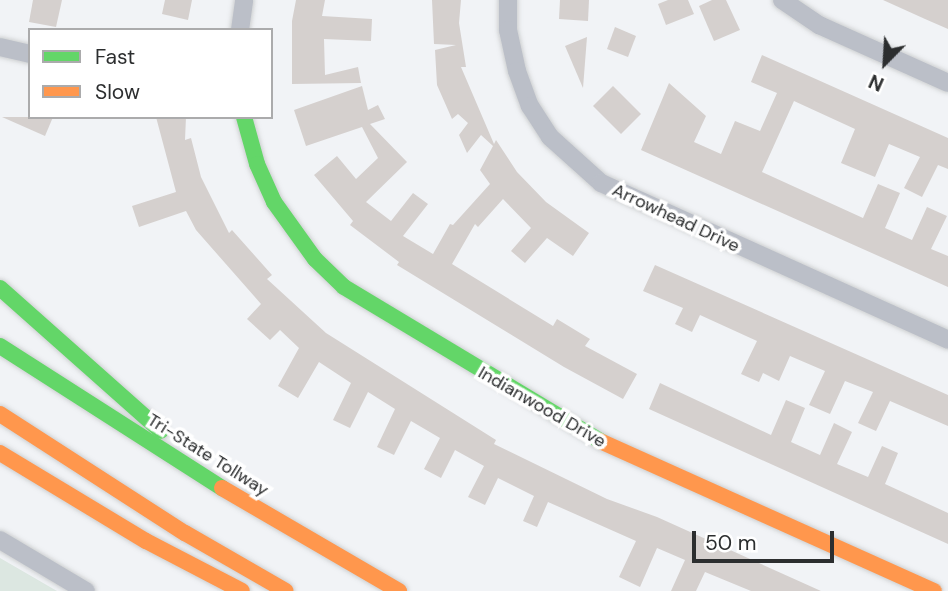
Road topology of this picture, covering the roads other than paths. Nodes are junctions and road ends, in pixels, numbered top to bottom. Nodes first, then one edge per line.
1 (244, 0) edge
2 (508, 0) edge
3 (782, 0) edge
4 (240, 28) edge
5 (0, 47) edge
6 (28, 54) edge
7 (948, 83) edge
8 (245, 119) edge
9 (0, 288) edge
10 (948, 340) edge
11 (0, 345) edge
12 (0, 414) edge
13 (0, 453) edge
14 (229, 493) junction
15 (0, 540) edge
16 (86, 591) edge
17 (243, 591) edge
18 (286, 591) edge
19 (399, 591) edge
20 (934, 591) edge

1 - 4 street
2 - 10 street, Arrowhead Drive
3 - 7 street
5 - 6 street
8 - 20 main road, Indianwood Drive
9 - 14 main road
11 - 14 main road, Tri-State Tollway
12 - 18 main road
13 - 17 main road
14 - 19 main road, Tri-State Tollway
15 - 16 street

